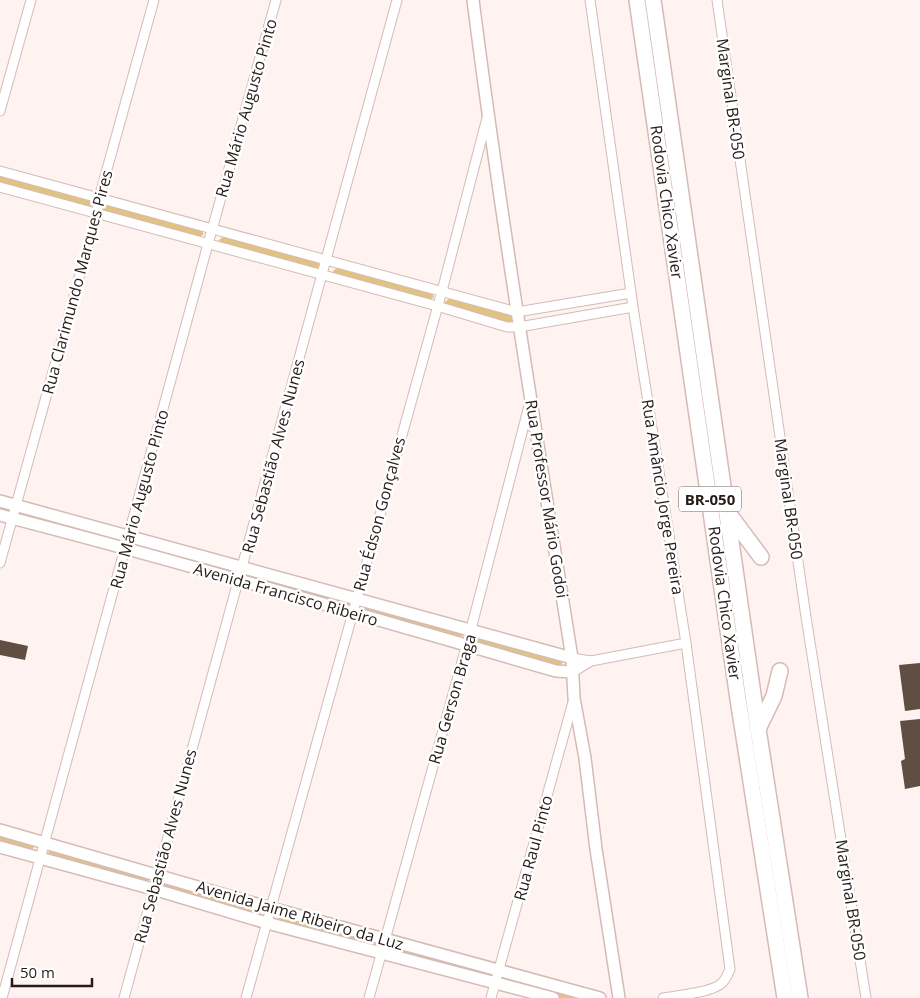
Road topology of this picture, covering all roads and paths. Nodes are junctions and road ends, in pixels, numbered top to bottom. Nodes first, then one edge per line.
1 (31, 0) edge
2 (154, 0) edge
3 (276, 0) edge
4 (397, 0) edge
5 (473, 0) edge
6 (590, 0) edge
7 (638, 0) edge
8 (654, 0) edge
9 (717, 0) edge
10 (0, 111) edge
11 (488, 116) junction
12 (0, 171) edge
13 (0, 187) edge
14 (99, 198) junction
15 (97, 213) junction
16 (212, 229) junction
17 (208, 244) junction
18 (326, 260) junction
19 (322, 276) junction
20 (442, 291) junction
21 (631, 293) junction
22 (436, 306) junction
23 (633, 307) junction
24 (517, 312) junction
25 (519, 327) junction
26 (531, 399) junction
27 (0, 501) edge
28 (16, 506) junction
29 (728, 513) junction
30 (0, 515) edge
31 (12, 518) junction
32 (127, 543) junction
33 (761, 557) dead end
34 (0, 563) edge
35 (241, 574) junction
36 (356, 599) junction
37 (352, 613) junction
38 (471, 629) junction
39 (686, 643) junction
40 (467, 646) junction
41 (572, 658) junction
42 (591, 661) junction
43 (780, 671) dead end
44 (573, 672) junction
45 (574, 698) junction
46 (758, 729) junction
47 (0, 830) edge
48 (44, 842) junction
49 (0, 847) edge
50 (40, 858) junction
51 (157, 874) junction
52 (153, 889) junction
53 (271, 908) junction
54 (267, 923) junction
55 (385, 938) junction
56 (382, 953) junction
57 (500, 971) junction
58 (495, 983) junction
59 (2, 998) edge
60 (124, 998) edge
61 (246, 998) edge
62 (369, 998) edge
63 (491, 998) edge
64 (553, 998) edge
65 (600, 998) edge
66 (619, 998) edge
67 (663, 998) edge
68 (785, 998) edge
69 (800, 998) edge
70 (866, 998) edge

1 - 10 street
2 - 14 street, Rua Clarimundo Marques Pires
3 - 16 street, Rua Mário Augusto Pinto
4 - 18 street, Rua Sebastião Alves Nunes
5 - 11 street, Rua Professor Mário Godoi
6 - 21 street, Rua Amâncio Jorge Pereira
7 - 68 highway, Rodovia Chico Xavier / BR-050
8 - 29 highway, Rodovia Chico Xavier / BR-050
9 - 70 street, Marginal BR-050
11 - 20 street, Rua Édson Gonçalves
11 - 24 street, Rua Professor Mário Godoi
12 - 14 street
13 - 15 street
14 - 15 street, Rua Clarimundo Marques Pires
14 - 16 street
15 - 17 street
15 - 28 street, Rua Clarimundo Marques Pires
16 - 17 street, Rua Mário Augusto Pinto
16 - 18 street
17 - 19 street
17 - 32 street, Rua Mário Augusto Pinto
18 - 19 street, Rua Sebastião Alves Nunes
18 - 20 street
19 - 22 street
19 - 35 street, Rua Sebastião Alves Nunes
20 - 22 street, Rua Édson Gonçalves
20 - 24 street
21 - 23 street, Rua Amâncio Jorge Pereira
21 - 24 street
22 - 25 street
22 - 36 street, Rua Édson Gonçalves
23 - 25 street
23 - 39 street, Rua Amâncio Jorge Pereira
24 - 25 street, Rua Professor Mário Godoi
25 - 26 street, Rua Professor Mário Godoi
26 - 38 street, Rua Gerson Braga
26 - 41 street, Rua Professor Mário Godoi
27 - 28 street, Avenida Francisco Ribeiro
28 - 31 street, Rua Clarimundo Marques Pires
28 - 32 street, Avenida Francisco Ribeiro
29 - 33 highway
29 - 46 highway, Rodovia Chico Xavier / BR-050
30 - 31 street, Avenida Francisco Ribeiro
31 - 32 street, Avenida Francisco Ribeiro
31 - 34 street, Rua Clarimundo Marques Pires
32 - 35 street, Avenida Francisco Ribeiro
32 - 48 street, Rua Mário Augusto Pinto
35 - 36 street, Avenida Francisco Ribeiro
35 - 37 street, Avenida Francisco Ribeiro
35 - 51 street, Rua Sebastião Alves Nunes
36 - 37 street, Rua Édson Gonçalves
36 - 38 street, Avenida Francisco Ribeiro
37 - 40 street, Avenida Francisco Ribeiro
37 - 53 street, Rua Édson Gonçalves
38 - 40 street, Rua Gerson Braga
38 - 41 street, Avenida Francisco Ribeiro
39 - 42 street
39 - 67 street, Rua Amâncio Jorge Pereira
40 - 44 street, Avenida Francisco Ribeiro
40 - 55 street, Rua Gerson Braga
41 - 42 street
41 - 44 street, Rua Professor Mário Godoi
42 - 44 street
43 - 46 highway
44 - 45 street, Rua Professor Mário Godoi
45 - 57 street, Rua Raul Pinto
45 - 66 street, Rua Professor Mário Godoi
46 - 69 highway, Rodovia Chico Xavier / BR-050
47 - 48 street, Avenida Jaime Ribeiro da Luz
48 - 50 street, Rua Mário Augusto Pinto
48 - 51 street, Avenida Jaime Ribeiro da Luz
49 - 50 street, Avenida Jaime Ribeiro da Luz
50 - 52 street, Avenida Jaime Ribeiro da Luz
50 - 59 street, Rua Mário Augusto Pinto
51 - 52 street, Rua Sebastião Alves Nunes
51 - 53 street, Avenida Jaime Ribeiro da Luz
52 - 54 street, Avenida Jaime Ribeiro da Luz
52 - 60 street, Rua Sebastião Alves Nunes
53 - 54 street, Rua Édson Gonçalves
53 - 55 street, Avenida Jaime Ribeiro da Luz
54 - 56 street, Avenida Jaime Ribeiro da Luz
54 - 61 street, Rua Édson Gonçalves
55 - 56 street, Rua Gerson Braga
55 - 57 street, Avenida Jaime Ribeiro da Luz
56 - 58 street, Avenida Jaime Ribeiro da Luz
56 - 62 street, Rua Gerson Braga
57 - 58 street, Rua Raul Pinto
57 - 65 street, Avenida Jaime Ribeiro da Luz
58 - 63 street, Rua Raul Pinto
58 - 64 street, Avenida Jaime Ribeiro da Luz

